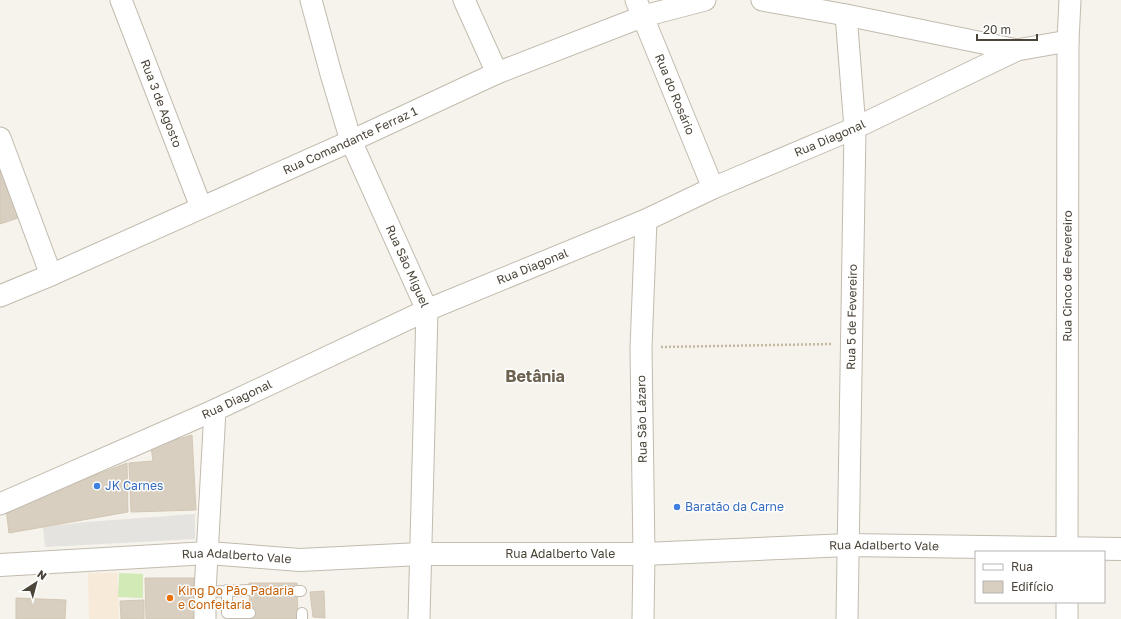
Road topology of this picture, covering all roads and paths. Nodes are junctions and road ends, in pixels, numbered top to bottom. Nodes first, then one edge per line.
1 (121, 0) edge
2 (464, 0) edge
3 (705, 0) edge
4 (762, 0) edge
5 (1070, 0) edge
6 (312, 1) edge
7 (640, 8) edge
8 (846, 15) junction
9 (1068, 41) junction
10 (1017, 50) junction
11 (497, 73) junction
12 (855, 128) junction
13 (0, 138) edge
14 (351, 141) junction
15 (713, 188) junction
16 (201, 207) junction
17 (646, 220) junction
18 (51, 275) junction
19 (0, 296) edge
20 (427, 310) junction
21 (852, 344) junction
22 (641, 348) junction
23 (215, 410) junction
24 (0, 504) edge
25 (848, 545) junction
26 (1121, 549) edge
27 (1067, 550) edge
28 (208, 553) junction
29 (420, 554) junction
30 (644, 554) junction
31 (0, 565) edge
32 (227, 590) junction
33 (250, 590) dead end
34 (205, 592) junction
35 (1067, 603) edge
36 (250, 613) dead end
37 (227, 616) edge
38 (205, 619) edge
39 (419, 619) edge
40 (643, 619) edge
41 (847, 619) edge
42 (1067, 619) edge

1 - 16 street, Rua 3 de Agosto
2 - 11 street
3 - 7 street, Rua Comandante Ferraz 1
4 - 8 street
5 - 9 street, Rua Cinco de Fevereiro
6 - 14 street, Rua São Miguel
7 - 11 street, Rua Comandante Ferraz 1
7 - 15 street, Rua do Rosário
8 - 10 street
8 - 12 street, Rua 5 de Fevereiro
9 - 10 street, Rua Diagonal
9 - 27 street, Rua Cinco de Fevereiro
10 - 12 street, Rua Diagonal
11 - 14 street, Rua Comandante Ferraz 1
12 - 15 street, Rua Diagonal
12 - 21 street, Rua 5 de Fevereiro
13 - 18 street
14 - 16 street, Rua Comandante Ferraz 1
14 - 20 street, Rua São Miguel
15 - 17 street, Rua Diagonal
16 - 18 street, Rua Comandante Ferraz 1
17 - 20 street, Rua Diagonal
17 - 22 street, Rua São Lázaro
18 - 19 street, Rua Comandante Ferraz 1
20 - 23 street, Rua Diagonal
20 - 29 street, Rua São Miguel
21 - 22 path
21 - 25 street, Rua 5 de Fevereiro
22 - 30 street, Rua São Lázaro
23 - 24 street, Rua Diagonal
23 - 28 street
25 - 27 street, Rua Adalberto Vale
25 - 30 street, Rua Adalberto Vale
25 - 41 street, Rua 5 de Fevereiro
26 - 27 street, Rua Adalberto Vale
28 - 29 street, Rua Adalberto Vale
28 - 31 street, Rua Adalberto Vale
28 - 34 street
29 - 30 street, Rua Adalberto Vale
29 - 39 street, Rua São Miguel
30 - 40 street, Rua São Lázaro
32 - 33 lane
32 - 34 lane
32 - 37 lane
34 - 38 street
35 - 42 street
36 - 37 lane

